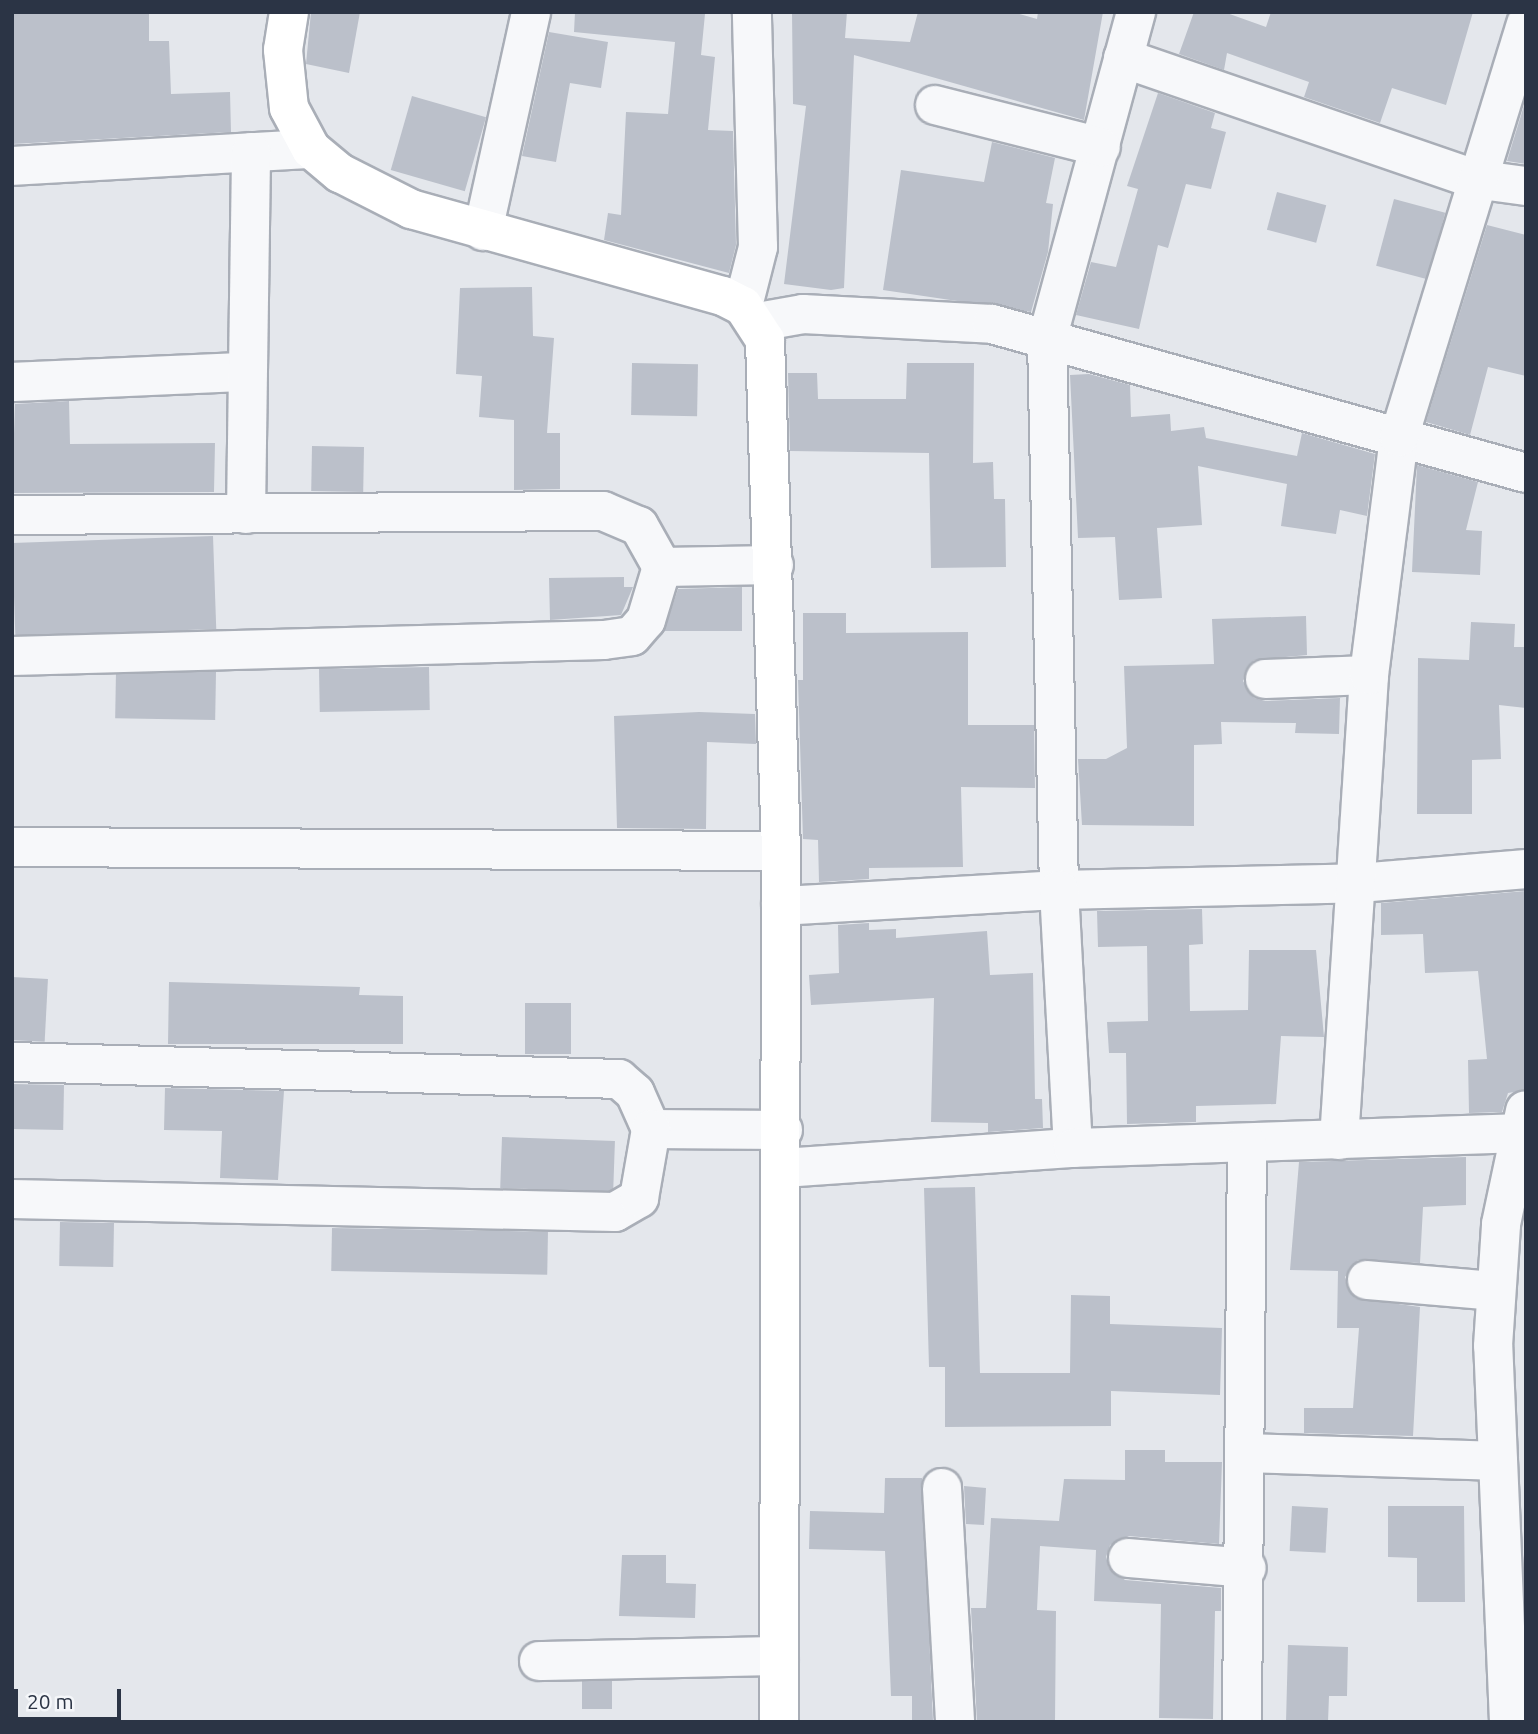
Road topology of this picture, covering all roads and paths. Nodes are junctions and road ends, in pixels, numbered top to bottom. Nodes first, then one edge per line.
1 (289, 12) edge
2 (531, 12) edge
3 (752, 12) edge
4 (1136, 12) edge
5 (1526, 24) edge
6 (1123, 58) junction
7 (935, 104) dead end
8 (1101, 147) junction
9 (311, 149) junction
10 (251, 152) junction
11 (12, 166) edge
12 (1474, 180) junction
13 (1526, 186) edge
14 (483, 231) junction
15 (750, 314) junction
16 (1047, 339) junction
17 (245, 372) junction
18 (12, 382) edge
19 (1399, 437) junction
20 (1526, 474) edge
21 (246, 514) junction
22 (12, 515) edge
23 (774, 565) junction
24 (662, 567) junction
25 (12, 656) edge
26 (1369, 675) junction
27 (1265, 679) dead end
28 (12, 847) edge
29 (781, 851) junction
30 (1526, 869) edge
31 (1359, 883) junction
32 (1059, 890) junction
33 (781, 906) junction
34 (12, 1062) edge
35 (1522, 1122) edge
36 (651, 1129) junction
37 (783, 1130) junction
38 (1339, 1140) junction
39 (1247, 1143) junction
40 (1073, 1148) junction
41 (784, 1168) junction
42 (12, 1199) edge
43 (1513, 1247) edge
44 (1367, 1280) dead end
45 (1495, 1291) junction
46 (1248, 1453) junction
47 (1508, 1481) edge
48 (942, 1489) dead end
49 (1128, 1558) dead end
50 (1247, 1567) junction
51 (779, 1656) junction
52 (539, 1661) dead end
53 (779, 1722) edge
54 (955, 1722) edge
55 (1242, 1722) edge
56 (1509, 1722) edge

1 - 9 main road
2 - 14 street
3 - 15 street
4 - 6 street
5 - 12 street
6 - 8 street
6 - 12 street
7 - 8 street
8 - 16 street
9 - 10 street
9 - 14 main road
10 - 11 street
10 - 17 street
12 - 13 street
12 - 19 street
14 - 15 main road
15 - 16 street
15 - 23 main road
16 - 19 street
16 - 32 street
17 - 18 street
17 - 21 street
19 - 20 street
19 - 26 street
21 - 22 street
21 - 24 street
23 - 24 street
23 - 29 main road
24 - 25 street
26 - 27 street
26 - 31 street
28 - 29 street
29 - 33 main road
30 - 31 street
31 - 32 street
31 - 38 street
32 - 33 street
32 - 40 street
33 - 37 main road
34 - 36 street
35 - 38 street
35 - 43 street
36 - 37 street
36 - 42 street
37 - 41 main road
38 - 39 street
39 - 40 street
39 - 46 street
40 - 41 street
41 - 51 main road
43 - 45 street
44 - 45 street
45 - 47 street
46 - 47 street
46 - 50 street
47 - 56 street
48 - 54 street
49 - 50 street
50 - 55 street
51 - 52 street
51 - 53 main road

